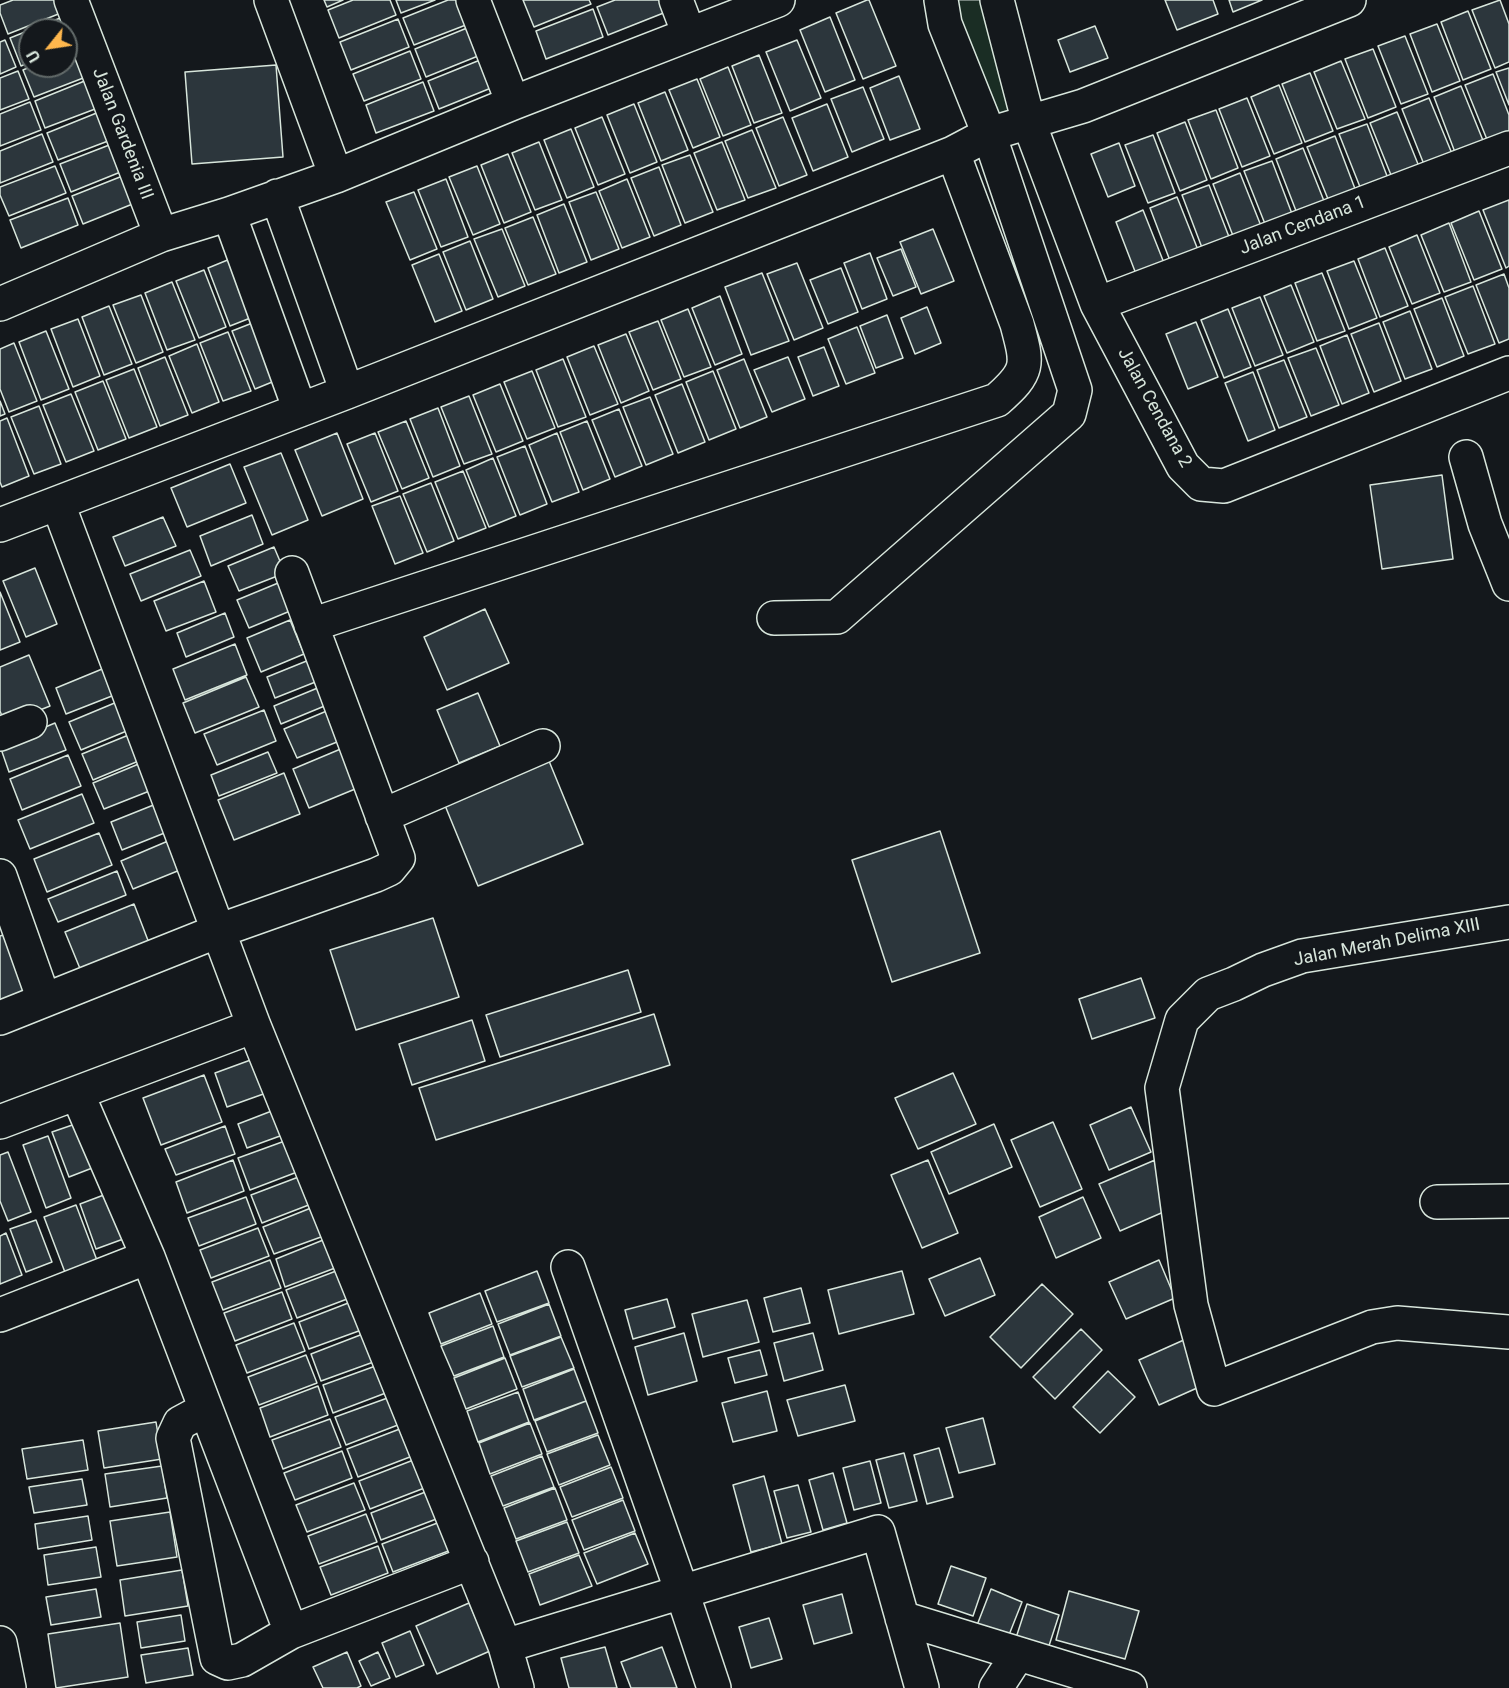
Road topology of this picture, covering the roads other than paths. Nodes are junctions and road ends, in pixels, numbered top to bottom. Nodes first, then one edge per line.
1 (71, 0) edge
2 (271, 0) edge
3 (473, 0) edge
4 (676, 0) edge
5 (778, 0) edge
6 (941, 0) edge
7 (997, 0) edge
8 (1349, 0) edge
9 (736, 8) edge
10 (689, 34) junction
11 (513, 103) junction
12 (1029, 123) junction
13 (989, 134) junction
14 (1509, 148) edge
15 (953, 153) junction
16 (336, 176) junction
17 (277, 196) junction
18 (229, 214) junction
19 (161, 235) junction
20 (0, 304) edge
21 (1097, 304) junction
22 (1509, 373) edge
23 (348, 392) junction
24 (300, 410) junction
25 (1466, 457) dead end
26 (57, 504) junction
27 (0, 525) edge
28 (292, 573) dead end
29 (1509, 584) edge
30 (774, 618) dead end
31 (311, 625) junction
32 (30, 722) dead end
33 (0, 734) edge
34 (543, 746) dead end
35 (382, 816) junction
36 (0, 876) edge
37 (1509, 922) edge
38 (218, 931) junction
39 (44, 1000) junction
40 (0, 1018) edge
41 (254, 1026) junction
42 (77, 1094) junction
43 (0, 1122) edge
44 (1509, 1201) edge
45 (1437, 1202) dead end
46 (148, 1257) junction
47 (568, 1267) dead end
48 (0, 1315) edge
49 (1509, 1332) edge
50 (206, 1409) junction
51 (472, 1562) junction
52 (682, 1592) junction
53 (902, 1617) junction
54 (291, 1632) junction
55 (0, 1643) edge
56 (505, 1646) junction
57 (1018, 1654) junction
58 (9, 1688) edge
59 (517, 1688) edge
60 (714, 1688) edge
61 (922, 1688) edge
62 (996, 1688) edge
63 (1130, 1688) edge

1 - 19 street, Jalan Gardenia III
2 - 16 street
3 - 11 street
4 - 10 street
5 - 9 street
6 - 13 street
7 - 12 street, Jalan Cendana 2
8 - 12 street
9 - 10 street
10 - 11 street
11 - 16 street
12 - 13 street
12 - 21 street, Jalan Cendana 2
13 - 15 street
13 - 30 street
14 - 21 street, Jalan Cendana 1
15 - 23 street
15 - 31 street
16 - 17 street
17 - 18 street
17 - 23 street
18 - 19 street
18 - 24 street
19 - 20 street
21 - 22 street, Jalan Cendana 2
23 - 24 street
24 - 26 street
25 - 29 street
26 - 27 street
26 - 38 street
28 - 31 street
31 - 35 street
32 - 33 street
34 - 35 street
35 - 38 street
36 - 39 street
37 - 49 street, Jalan Merah Delima XIII
38 - 39 street
38 - 41 street
39 - 40 street
41 - 42 street
41 - 51 street
42 - 43 street
42 - 46 street
44 - 45 street
46 - 48 street
46 - 50 street
47 - 52 street
50 - 54 street
50 - 54 street
51 - 54 street
51 - 56 street
52 - 53 street
52 - 56 street
52 - 60 street
53 - 57 street
53 - 61 street
55 - 58 street
56 - 59 street
57 - 62 street
57 - 63 street

